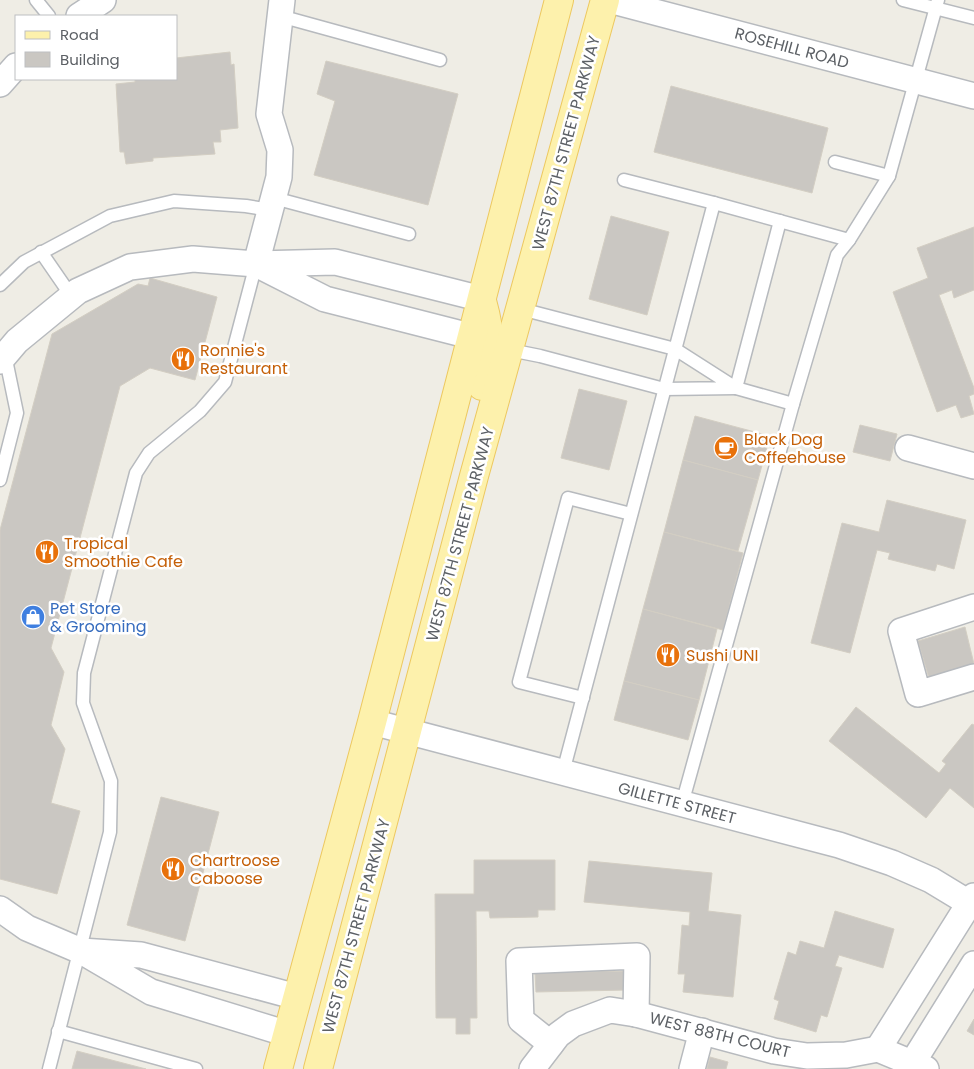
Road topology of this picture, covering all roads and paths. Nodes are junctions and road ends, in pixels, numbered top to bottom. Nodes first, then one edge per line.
1 (36, 0) edge
2 (103, 0) edge
3 (559, 0) edge
4 (605, 0) edge
5 (609, 0) edge
6 (903, 0) edge
7 (937, 4) edge
8 (281, 8) edge
9 (48, 15) edge
10 (80, 15) edge
11 (974, 18) edge
12 (440, 60) dead end
13 (15, 67) edge
14 (917, 81) junction
15 (0, 84) edge
16 (974, 96) edge
17 (835, 162) dead end
18 (889, 176) junction
19 (624, 180) dead end
20 (714, 203) junction
21 (272, 204) junction
22 (780, 222) junction
23 (409, 234) dead end
24 (848, 240) junction
25 (41, 252) junction
26 (256, 264) junction
27 (0, 285) edge
28 (72, 296) junction
29 (482, 299) junction
30 (521, 309) junction
31 (470, 336) junction
32 (674, 349) junction
33 (510, 350) junction
34 (3, 358) edge
35 (664, 388) junction
36 (736, 388) junction
37 (793, 404) junction
38 (908, 448) dead end
39 (974, 466) edge
40 (474, 476) junction
41 (0, 480) edge
42 (631, 514) junction
43 (974, 607) edge
44 (974, 677) edge
45 (583, 698) junction
46 (372, 722) junction
47 (408, 731) junction
48 (563, 772) junction
49 (682, 804) junction
50 (972, 902) edge
51 (0, 909) edge
52 (81, 951) junction
53 (974, 964) edge
54 (296, 997) junction
55 (636, 1014) junction
56 (58, 1031) junction
57 (702, 1031) junction
58 (288, 1034) junction
59 (550, 1044) junction
60 (878, 1049) junction
61 (919, 1065) edge
62 (49, 1069) edge
63 (196, 1069) edge
64 (278, 1069) edge
65 (302, 1069) edge
66 (318, 1069) edge
67 (532, 1069) edge
68 (692, 1069) edge

1 - 9 lane
2 - 10 street
3 - 29 main road
4 - 30 main road, WEST 87TH STREET PARKWAY
5 - 14 street, ROSEHILL ROAD
6 - 7 lane
7 - 11 lane
7 - 14 lane
8 - 12 lane
8 - 21 street
13 - 15 street
14 - 16 street, ROSEHILL ROAD
14 - 18 lane
17 - 18 lane
18 - 24 lane
19 - 20 lane
20 - 22 lane
20 - 32 lane
21 - 23 lane
21 - 25 lane
21 - 26 street
22 - 24 lane
22 - 36 lane
24 - 37 lane
25 - 27 lane
25 - 28 lane
26 - 28 street
26 - 29 street
26 - 31 street
26 - 52 lane
28 - 34 street
29 - 31 main road
29 - 40 main road
30 - 32 lane
30 - 33 main road, WEST 87TH STREET PARKWAY
31 - 46 main road
32 - 35 lane
32 - 36 lane
33 - 35 lane
33 - 40 main road, WEST 87TH STREET PARKWAY
34 - 41 lane
35 - 36 lane
35 - 42 lane
36 - 37 lane
37 - 49 lane
38 - 39 street
40 - 47 main road, WEST 87TH STREET PARKWAY
42 - 45 lane
42 - 45 lane
43 - 44 street
45 - 48 lane
46 - 47 street, GILLETTE STREET
46 - 54 main road
47 - 48 street, GILLETTE STREET
47 - 66 main road, WEST 87TH STREET PARKWAY
48 - 49 street, GILLETTE STREET
49 - 50 street, GILLETTE STREET
50 - 60 street
51 - 52 street
52 - 54 street
52 - 56 lane
52 - 58 street
53 - 61 street
54 - 58 main road
54 - 65 main road
55 - 57 street, WEST 88TH COURT
55 - 59 street, WEST 88TH COURT
55 - 59 street
56 - 62 lane
56 - 63 lane
57 - 60 street, WEST 88TH COURT
57 - 68 street
58 - 64 main road
59 - 67 street, WEST 88TH COURT
60 - 61 street

